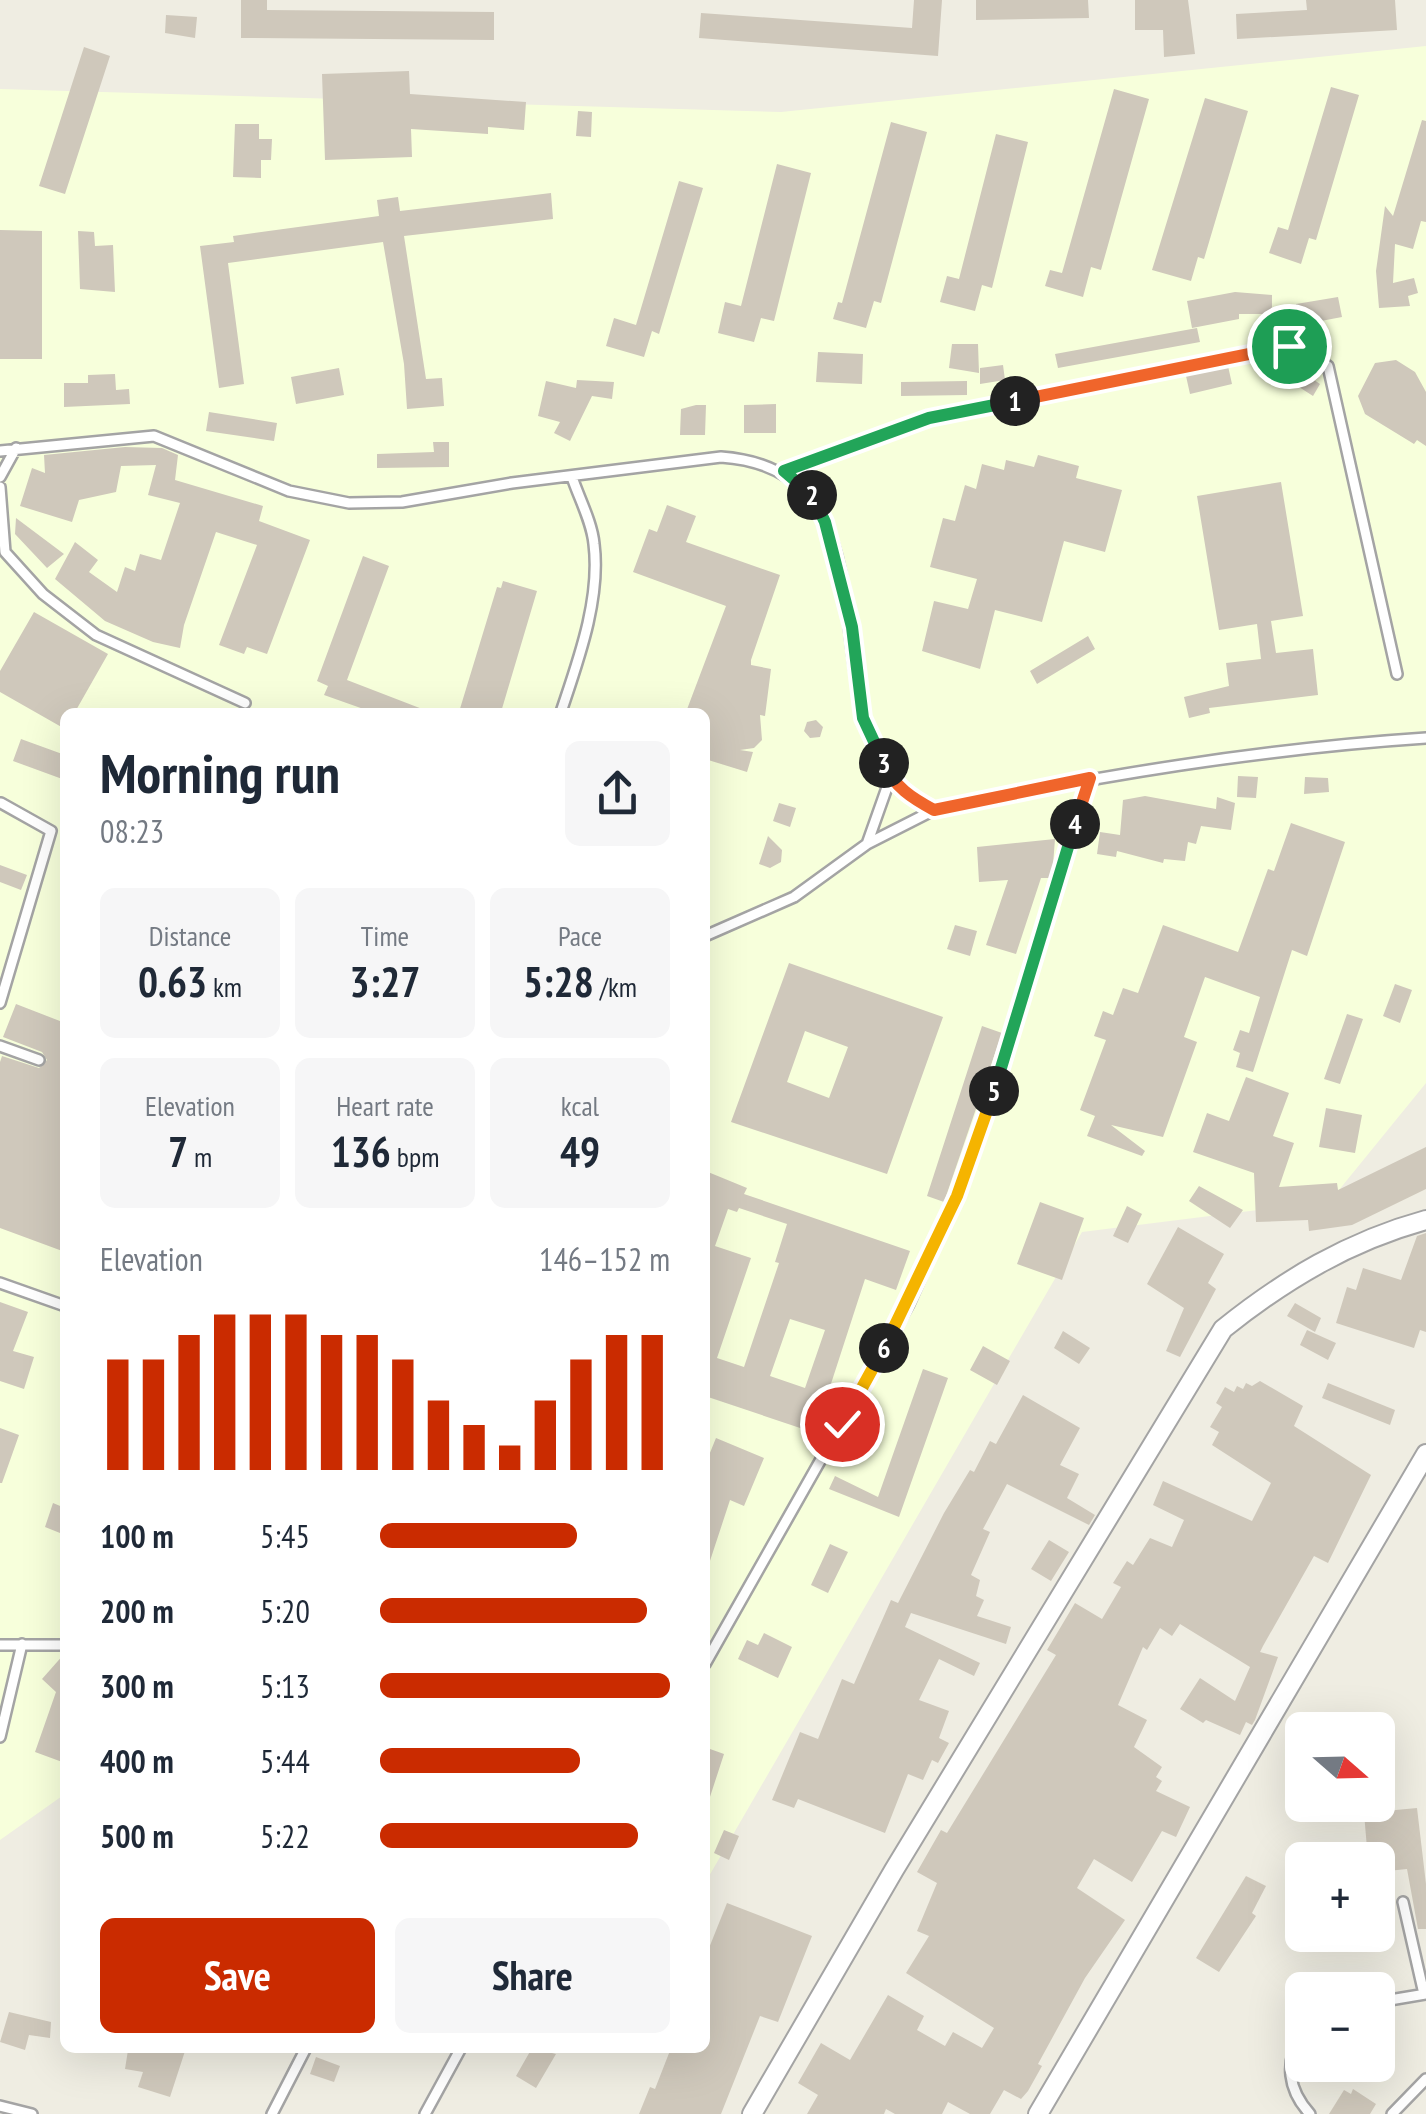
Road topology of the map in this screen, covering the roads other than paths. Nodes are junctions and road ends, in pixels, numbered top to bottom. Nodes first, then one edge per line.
1 (16, 448) junction
2 (0, 451) edge
3 (784, 471) junction
4 (572, 477) junction
5 (0, 478) edge
6 (0, 487) edge
7 (1396, 674) dead end
8 (244, 702) dead end
9 (561, 708) edge
10 (1426, 738) edge
11 (890, 778) junction
12 (1090, 778) junction
13 (1, 802) edge
14 (934, 810) junction
15 (867, 844) junction
16 (710, 934) edge
17 (0, 1003) edge
18 (0, 1046) edge
19 (38, 1060) dead end
20 (1426, 1220) edge
21 (0, 1283) edge
22 (60, 1304) edge
23 (1425, 1456) edge
24 (0, 1644) edge
25 (22, 1644) junction
26 (60, 1645) edge
27 (710, 1655) edge
28 (0, 1737) edge
29 (1403, 1902) dead end
30 (1425, 1994) edge
31 (1395, 1999) edge
32 (303, 2053) edge
33 (458, 2053) edge
34 (1426, 2079) edge
35 (1292, 2082) edge
36 (0, 2106) edge
37 (32, 2114) edge
38 (272, 2114) edge
39 (425, 2114) edge
40 (752, 2114) edge
41 (1038, 2114) edge
42 (1310, 2114) edge
43 (1392, 2114) edge

1 - 2 lane
1 - 4 lane
1 - 5 lane
3 - 4 lane
3 - 7 lane
3 - 11 lane
4 - 9 lane
6 - 8 lane
10 - 12 lane
11 - 14 lane
11 - 15 lane
12 - 14 lane
12 - 27 lane
13 - 17 lane
14 - 15 lane
15 - 16 lane
18 - 19 lane
20 - 40 street
21 - 22 lane
23 - 41 street
24 - 25 lane
25 - 26 lane
25 - 28 lane
29 - 30 lane
30 - 31 lane
32 - 38 lane
33 - 39 lane
34 - 43 lane
35 - 42 lane
36 - 37 lane

